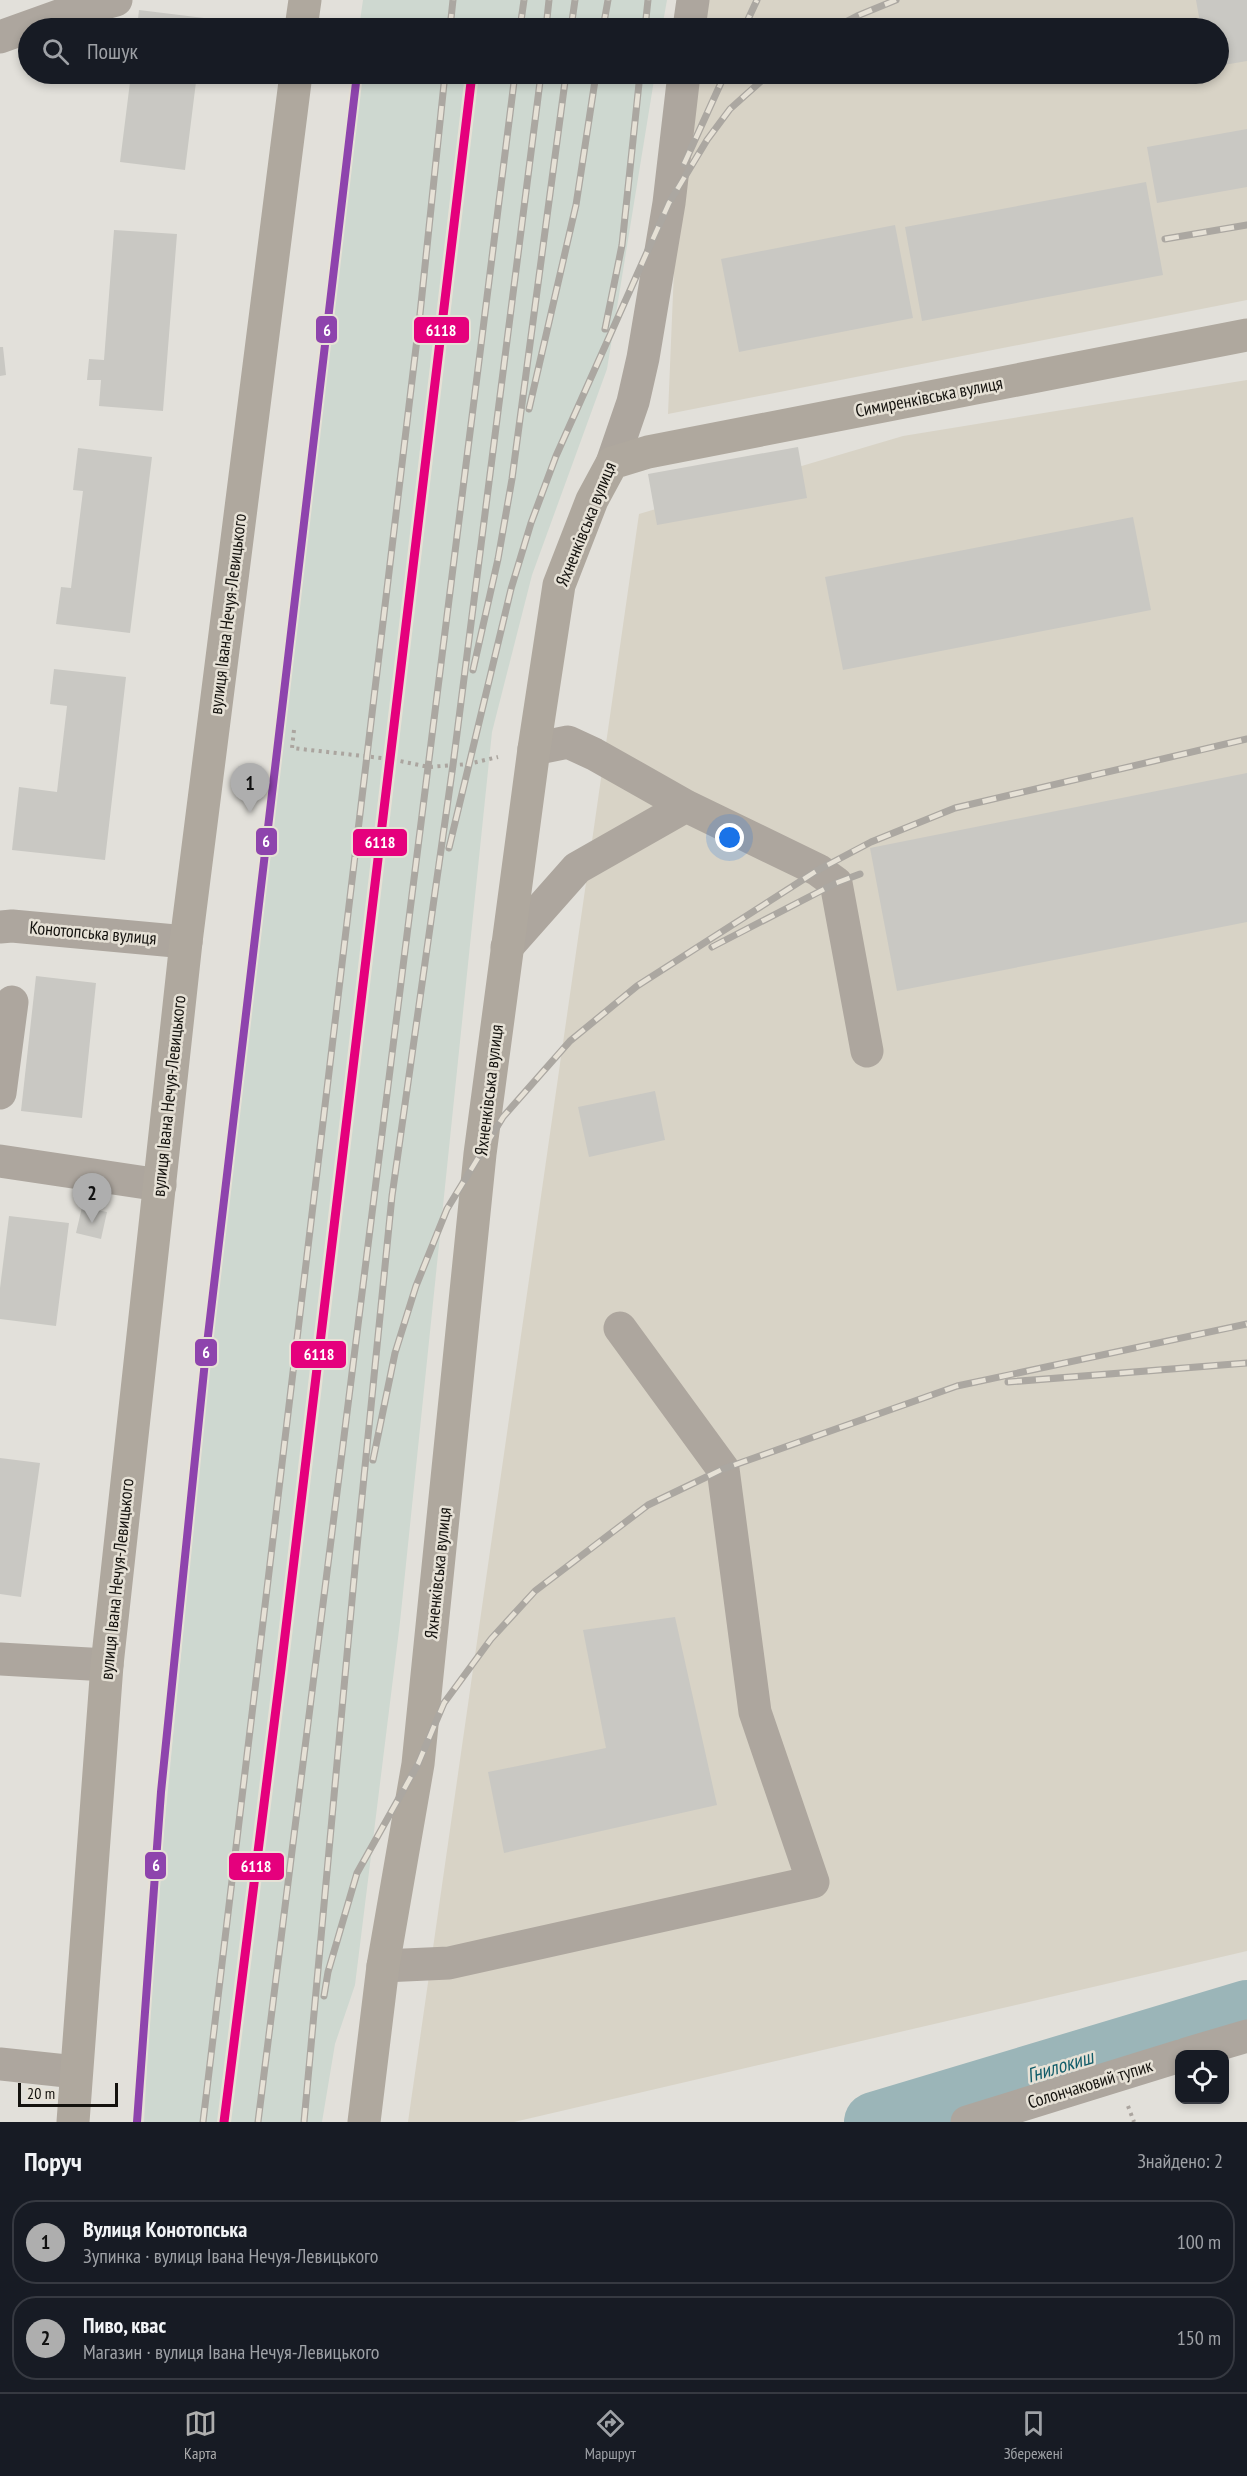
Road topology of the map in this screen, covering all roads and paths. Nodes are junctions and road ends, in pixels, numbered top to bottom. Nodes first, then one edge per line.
1 (116, 0) edge
2 (305, 0) edge
3 (693, 0) edge
4 (55, 18) edge
5 (302, 18) edge
6 (690, 18) edge
7 (18, 31) edge
8 (0, 37) edge
9 (295, 84) edge
10 (683, 84) edge
11 (1247, 335) edge
12 (612, 463) junction
13 (294, 730) dead end
14 (534, 749) junction
15 (686, 806) junction
16 (0, 927) edge
17 (186, 942) junction
18 (507, 948) junction
19 (12, 1002) dead end
20 (867, 1051) dead end
21 (0, 1093) edge
22 (0, 1161) edge
23 (160, 1185) junction
24 (620, 1328) dead end
25 (0, 1659) edge
26 (107, 1665) junction
27 (383, 1966) junction
28 (1247, 2036) edge
29 (1202, 2050) edge
30 (1175, 2057) edge
31 (0, 2064) edge
32 (76, 2072) junction
33 (73, 2122) edge
34 (364, 2122) edge
35 (967, 2122) edge

1 - 4 street
2 - 5 main road
3 - 6 street
7 - 8 street
9 - 17 main road, вулиця Івана Нечуя-Левицького
10 - 12 street, Яхненківська вулиця
11 - 12 main road, Симиренківська вулиця
12 - 14 main road, Яхненківська вулиця
13 - 14 path
14 - 15 street
14 - 18 main road, Яхненківська вулиця
15 - 18 street
15 - 20 street
16 - 17 street, Конотопська вулиця
17 - 23 main road, вулиця Івана Нечуя-Левицького
18 - 27 main road, Яхненківська вулиця
19 - 21 street
22 - 23 street
23 - 26 main road, вулиця Івана Нечуя-Левицького
24 - 27 street
25 - 26 street
26 - 32 main road, вулиця Івана Нечуя-Левицького
27 - 34 main road, Яхненківська вулиця
28 - 29 street
30 - 35 street, Солончаковий тупик
31 - 32 street
32 - 33 main road, вулиця Івана Нечуя-Левицького

